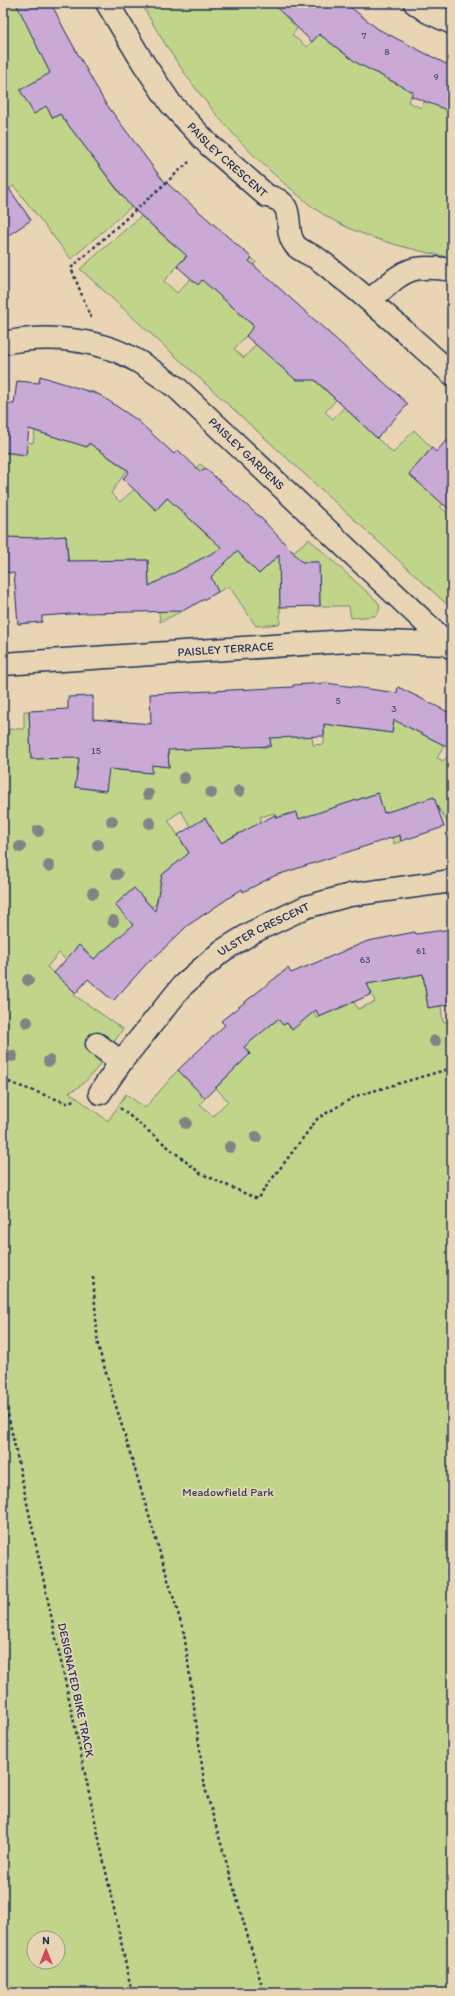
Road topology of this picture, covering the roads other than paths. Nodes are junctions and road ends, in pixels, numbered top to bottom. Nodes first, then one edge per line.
1 (107, 3) edge
2 (416, 3) edge
3 (452, 23) edge
4 (452, 270) edge
5 (370, 300) junction
6 (3, 342) edge
7 (452, 374) edge
8 (450, 646) edge
9 (3, 664) edge
10 (452, 881) edge
11 (97, 1044) dead end
12 (121, 1062) junction
13 (100, 1093) road end

1 - 5 street, PAISLEY CRESCENT
2 - 3 street
4 - 5 street
5 - 7 street, PAISLEY CRESCENT
6 - 8 street, PAISLEY GARDENS
8 - 9 street, PAISLEY TERRACE
10 - 12 street, ULSTER CRESCENT
11 - 12 street
12 - 13 street, ULSTER CRESCENT

